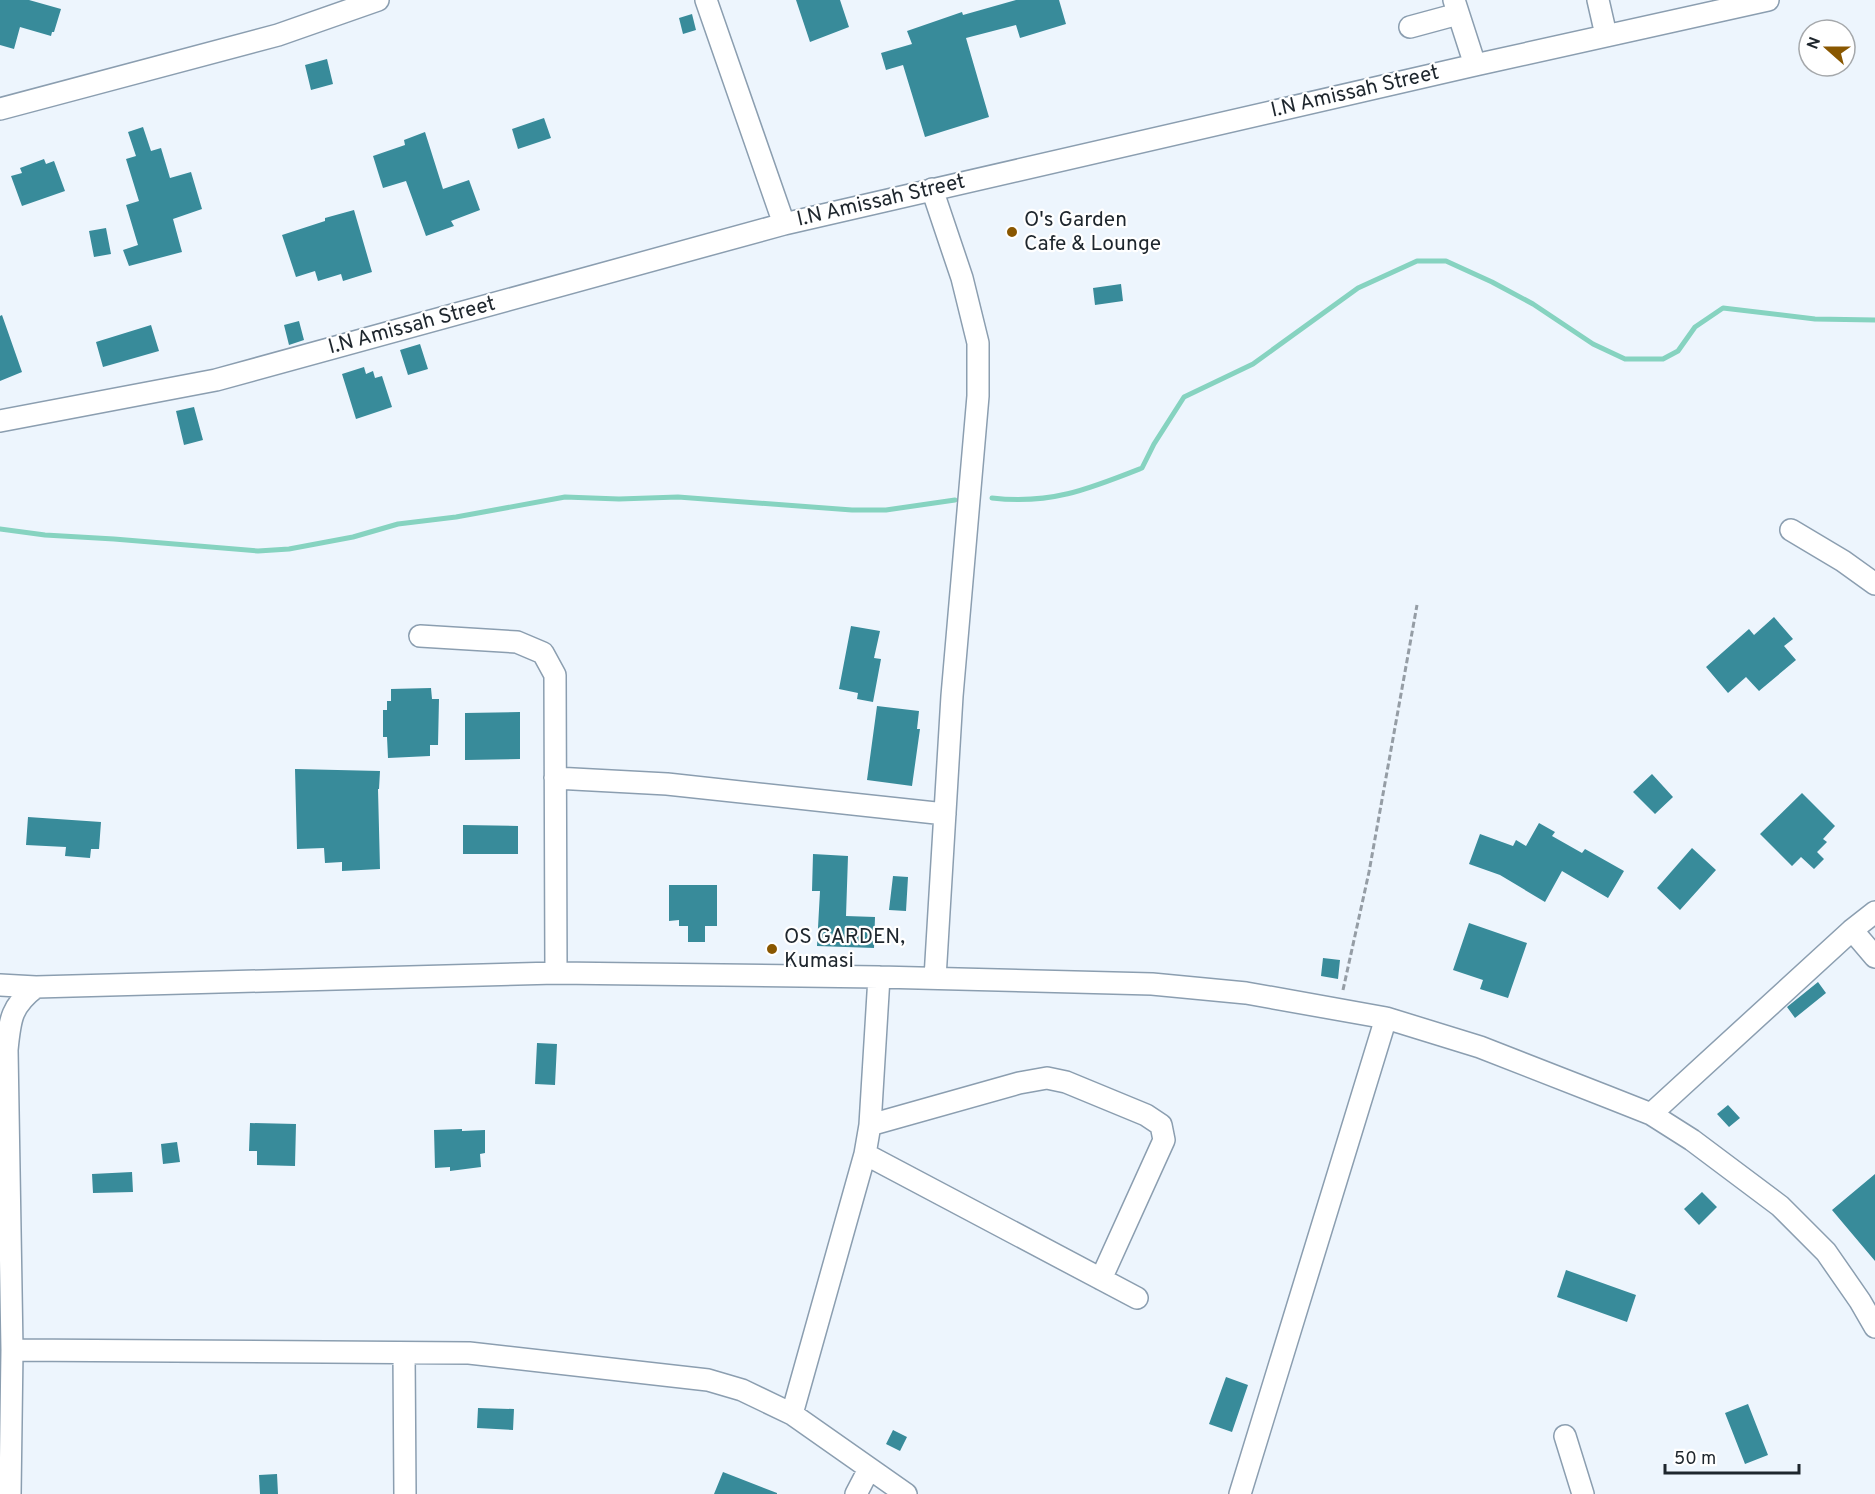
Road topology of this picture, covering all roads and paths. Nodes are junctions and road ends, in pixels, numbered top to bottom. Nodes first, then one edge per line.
1 (378, 0) edge
2 (706, 0) edge
3 (1598, 0) edge
4 (1768, 0) edge
5 (1456, 7) edge
6 (1410, 27) dead end
7 (1606, 35) junction
8 (1474, 65) junction
9 (0, 109) edge
10 (932, 189) junction
11 (784, 224) junction
12 (0, 421) edge
13 (1791, 530) dead end
14 (1875, 584) edge
15 (1417, 605) dead end
16 (420, 636) dead end
17 (555, 778) junction
18 (945, 814) junction
19 (1875, 912) edge
20 (1852, 930) junction
21 (1875, 957) edge
22 (556, 973) junction
23 (879, 977) junction
24 (935, 978) junction
25 (0, 985) edge
26 (36, 987) junction
27 (6, 1007) edge
28 (1339, 1010) junction
29 (1386, 1018) junction
30 (1651, 1114) junction
31 (870, 1125) junction
32 (865, 1154) junction
33 (1101, 1279) junction
34 (1137, 1298) dead end
35 (1875, 1327) edge
36 (12, 1350) junction
37 (404, 1353) junction
38 (792, 1414) junction
39 (1565, 1436) dead end
40 (869, 1469) junction
41 (10, 1494) edge
42 (405, 1494) edge
43 (856, 1494) edge
44 (906, 1494) edge
45 (1240, 1494) edge
46 (1583, 1494) edge

1 - 9 street
2 - 11 street
3 - 7 street
4 - 7 street, I.N Amissah Street
5 - 6 street
5 - 8 street
7 - 8 street, I.N Amissah Street
8 - 10 street, I.N Amissah Street
10 - 11 street, I.N Amissah Street
10 - 18 street
11 - 12 street, I.N Amissah Street
13 - 14 street
15 - 28 path
16 - 17 street
17 - 18 street
17 - 22 street
18 - 24 street
19 - 20 street
20 - 21 street
20 - 30 street
22 - 23 street
22 - 26 street
23 - 24 street
23 - 31 street
24 - 28 street
25 - 26 street
26 - 27 street
27 - 36 street
28 - 29 street
29 - 30 street
29 - 45 street
30 - 35 street
31 - 32 street
31 - 33 street
32 - 33 street
32 - 38 street
33 - 34 street
36 - 37 street
36 - 41 street
37 - 38 street
37 - 42 street
38 - 40 street
39 - 46 street
40 - 43 street
40 - 44 street

